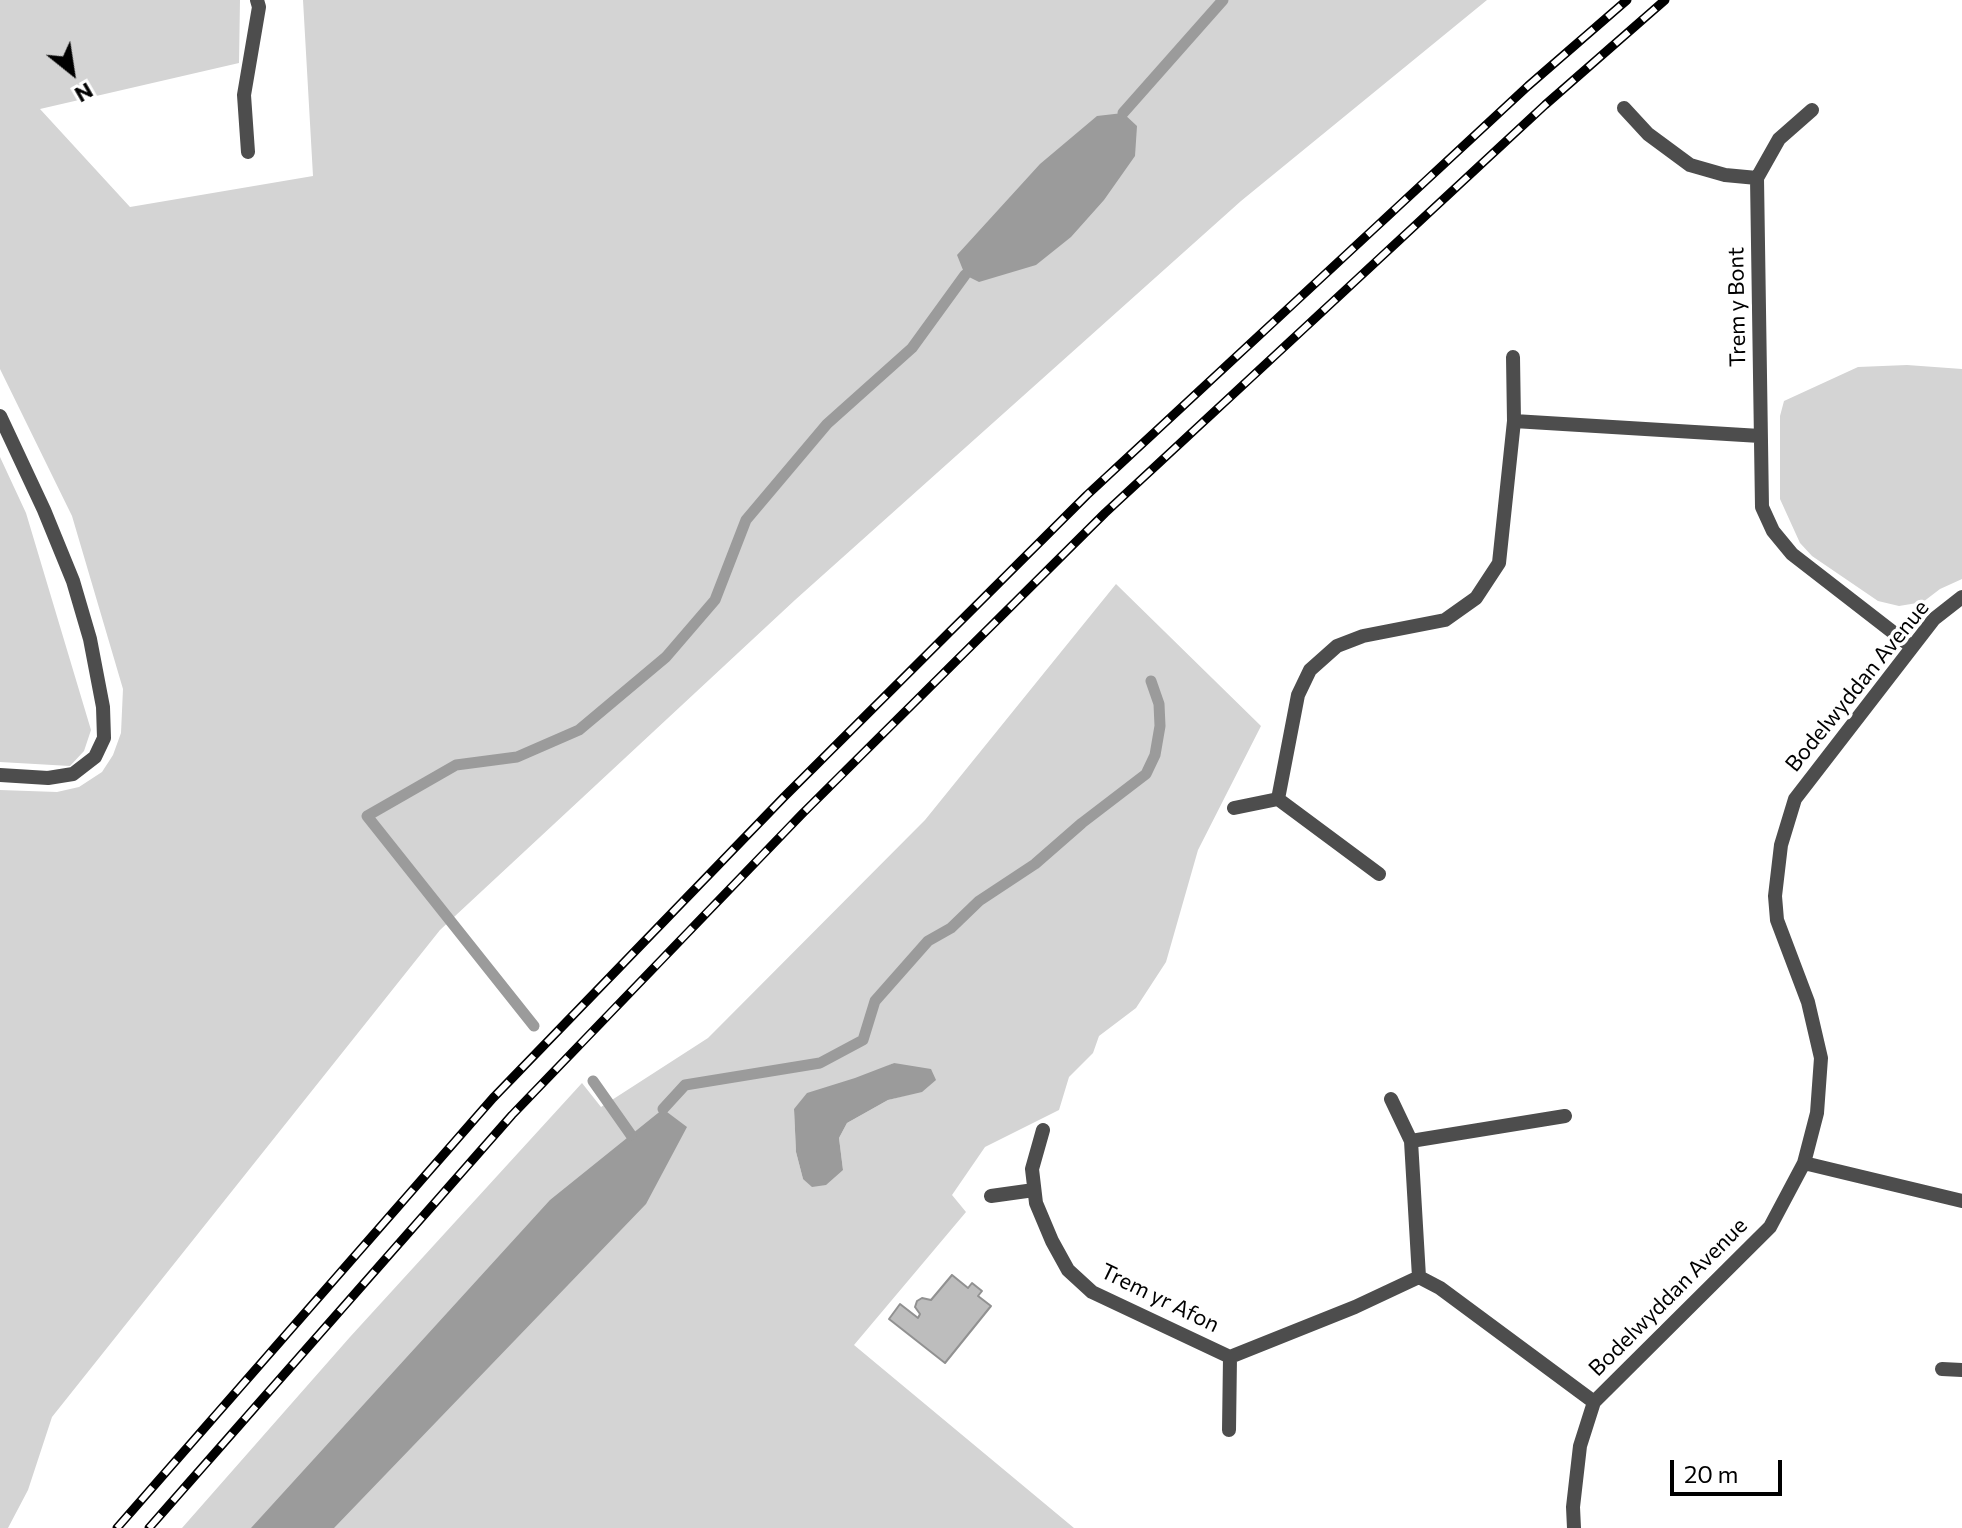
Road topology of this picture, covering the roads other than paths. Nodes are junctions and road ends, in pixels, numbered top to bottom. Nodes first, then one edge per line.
1 (257, 0) edge
2 (1624, 108) dead end
3 (1812, 110) dead end
4 (248, 152) dead end
5 (1757, 178) junction
6 (1513, 357) dead end
7 (0, 416) edge
8 (1514, 421) junction
9 (1760, 436) junction
10 (1962, 597) edge
11 (1912, 647) junction
12 (0, 775) edge
13 (1278, 799) junction
14 (1234, 808) dead end
15 (1379, 874) dead end
16 (1391, 1099) dead end
17 (1565, 1116) dead end
18 (1043, 1130) dead end
19 (1411, 1141) junction
20 (1804, 1163) junction
21 (1034, 1190) junction
22 (991, 1196) dead end
23 (1962, 1201) edge
24 (1419, 1277) junction
25 (1230, 1357) junction
26 (1942, 1369) dead end
27 (1962, 1370) edge
28 (1594, 1402) junction
29 (1229, 1430) dead end
30 (1574, 1528) edge

1 - 4 street
2 - 5 street
3 - 5 street
5 - 9 street, Trem y Bont
6 - 8 street
7 - 12 street
8 - 9 street
8 - 13 street
9 - 11 street, Trem y Bont
10 - 11 street, Bodelwyddan Avenue
11 - 20 street, Bodelwyddan Avenue
13 - 14 street
13 - 15 street
16 - 19 street
17 - 19 street
18 - 21 street, Trem yr Afon
19 - 24 street
20 - 23 street
20 - 28 street, Bodelwyddan Avenue
21 - 22 street
21 - 25 street, Trem yr Afon
24 - 25 street, Trem yr Afon
24 - 28 street
25 - 29 street, Trem yr Afon
26 - 27 street
28 - 30 street, Bodelwyddan Avenue

